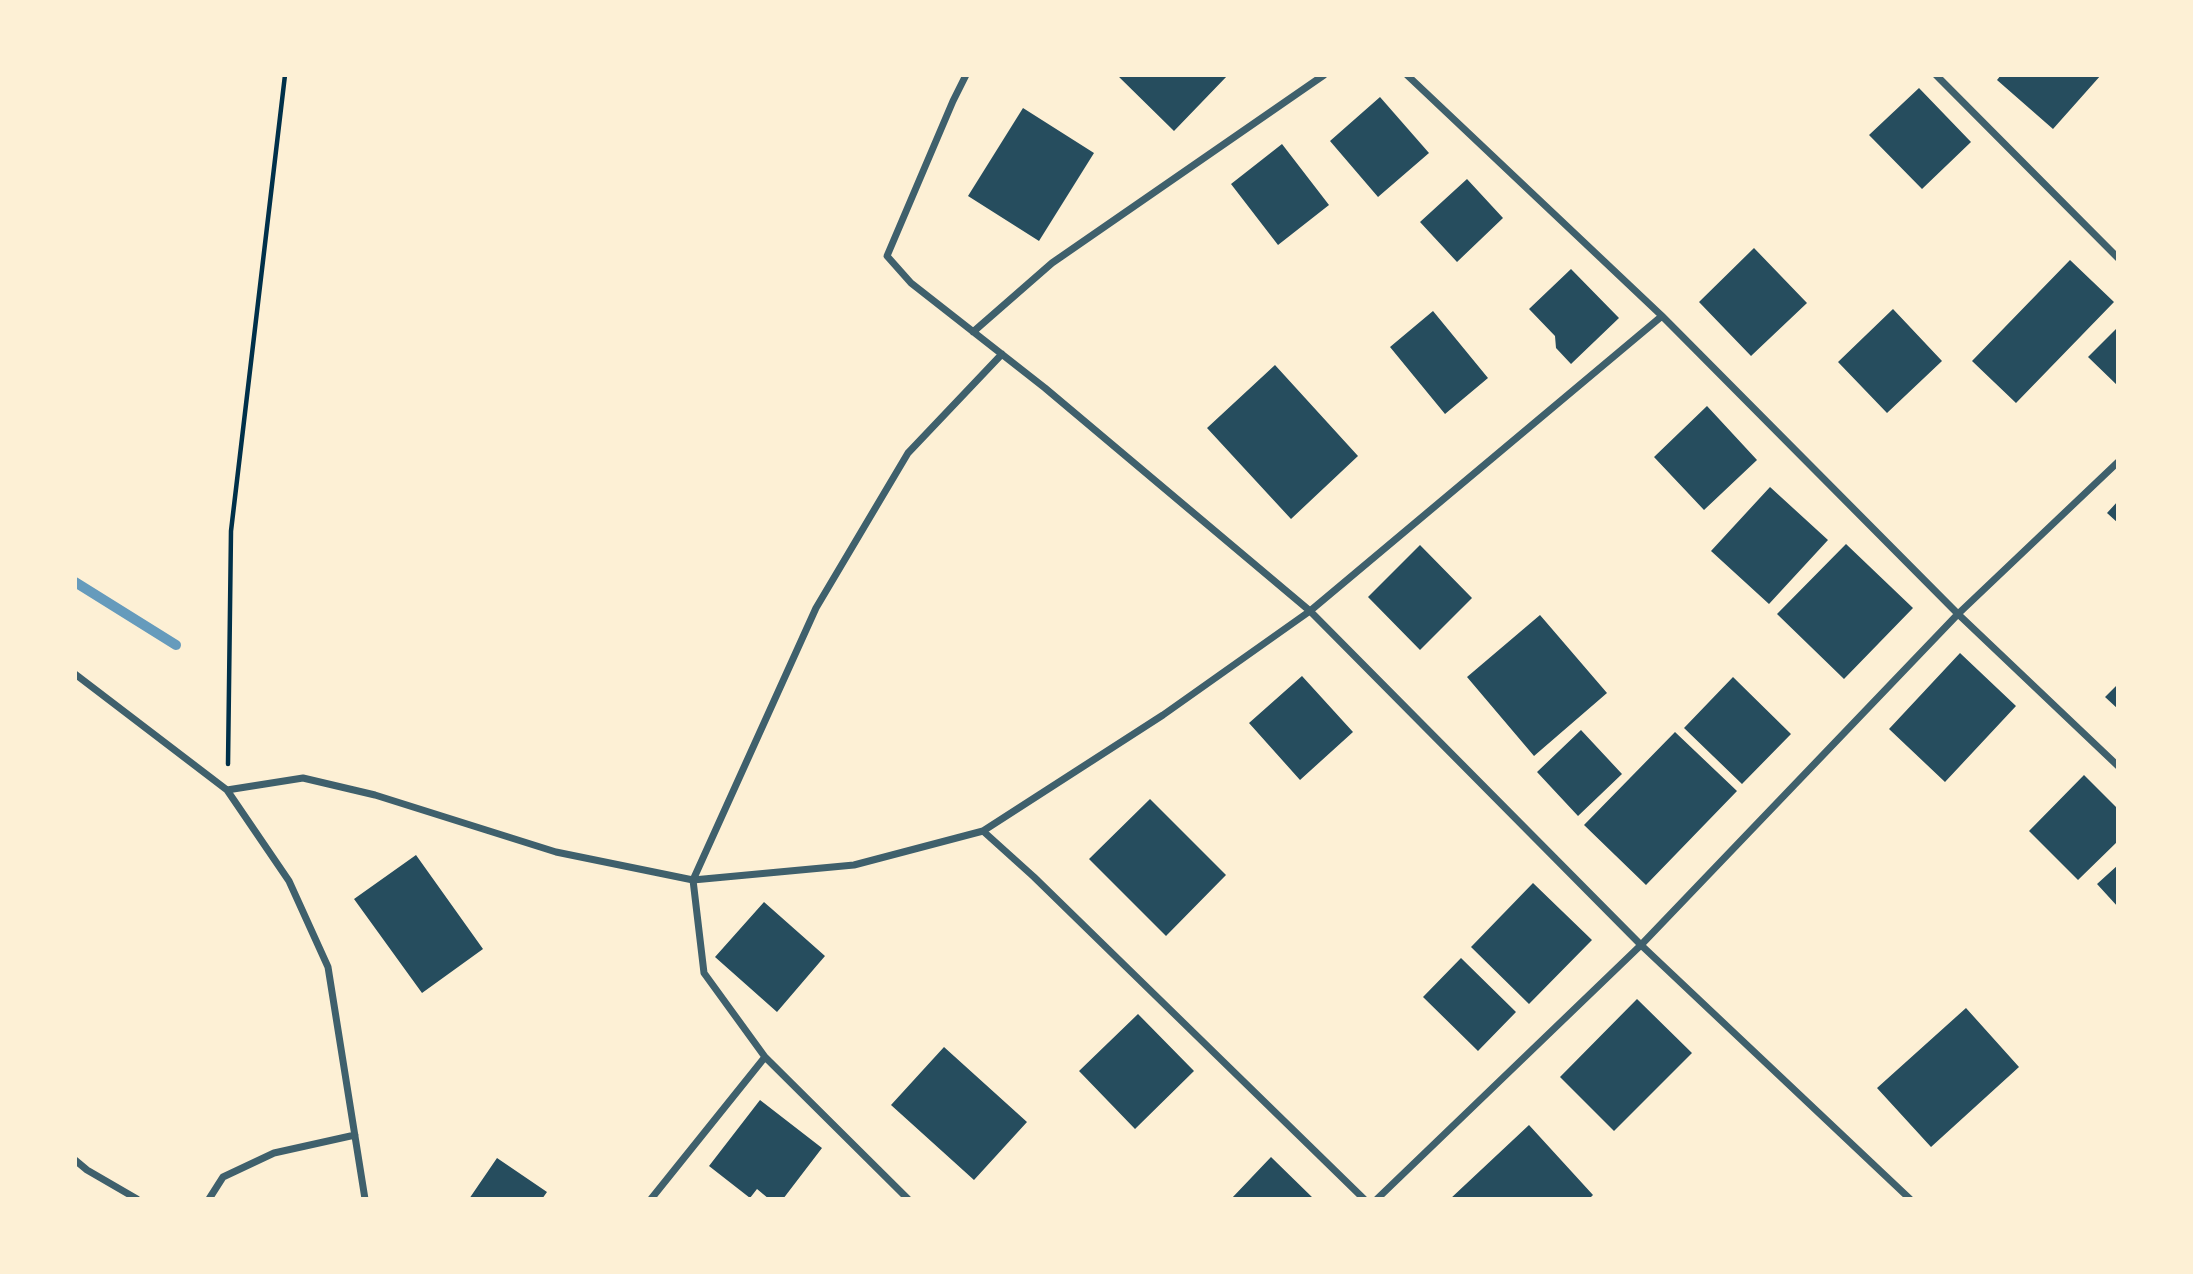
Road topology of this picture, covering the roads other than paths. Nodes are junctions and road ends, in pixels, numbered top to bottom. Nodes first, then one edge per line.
1 (966, 75) edge
2 (1324, 75) edge
3 (1407, 75) edge
4 (1936, 75) edge
5 (2118, 258) edge
6 (1662, 316) junction
7 (974, 332) junction
8 (1002, 354) junction
9 (2118, 461) edge
10 (1310, 611) junction
11 (1958, 614) junction
12 (75, 674) edge
13 (2118, 766) edge
14 (228, 790) junction
15 (983, 831) junction
16 (693, 880) junction
17 (1641, 945) junction
18 (765, 1057) junction
19 (355, 1135) junction
20 (75, 1160) edge
21 (137, 1199) edge
22 (209, 1199) edge
23 (365, 1199) edge
24 (651, 1199) edge
25 (908, 1199) edge
26 (1364, 1199) edge
27 (1377, 1199) edge
28 (1910, 1199) edge

1 - 7 street
2 - 7 street
3 - 6 street
4 - 5 street
6 - 10 street
6 - 11 street
7 - 8 street
8 - 10 street
8 - 16 street
9 - 11 street
10 - 15 street
10 - 17 street
11 - 13 street
11 - 17 street
12 - 14 street
14 - 16 street
14 - 19 street
15 - 16 street
15 - 26 street
16 - 18 street
17 - 27 street
17 - 28 street
18 - 24 street
18 - 25 street
19 - 22 street
19 - 23 street
20 - 21 street

